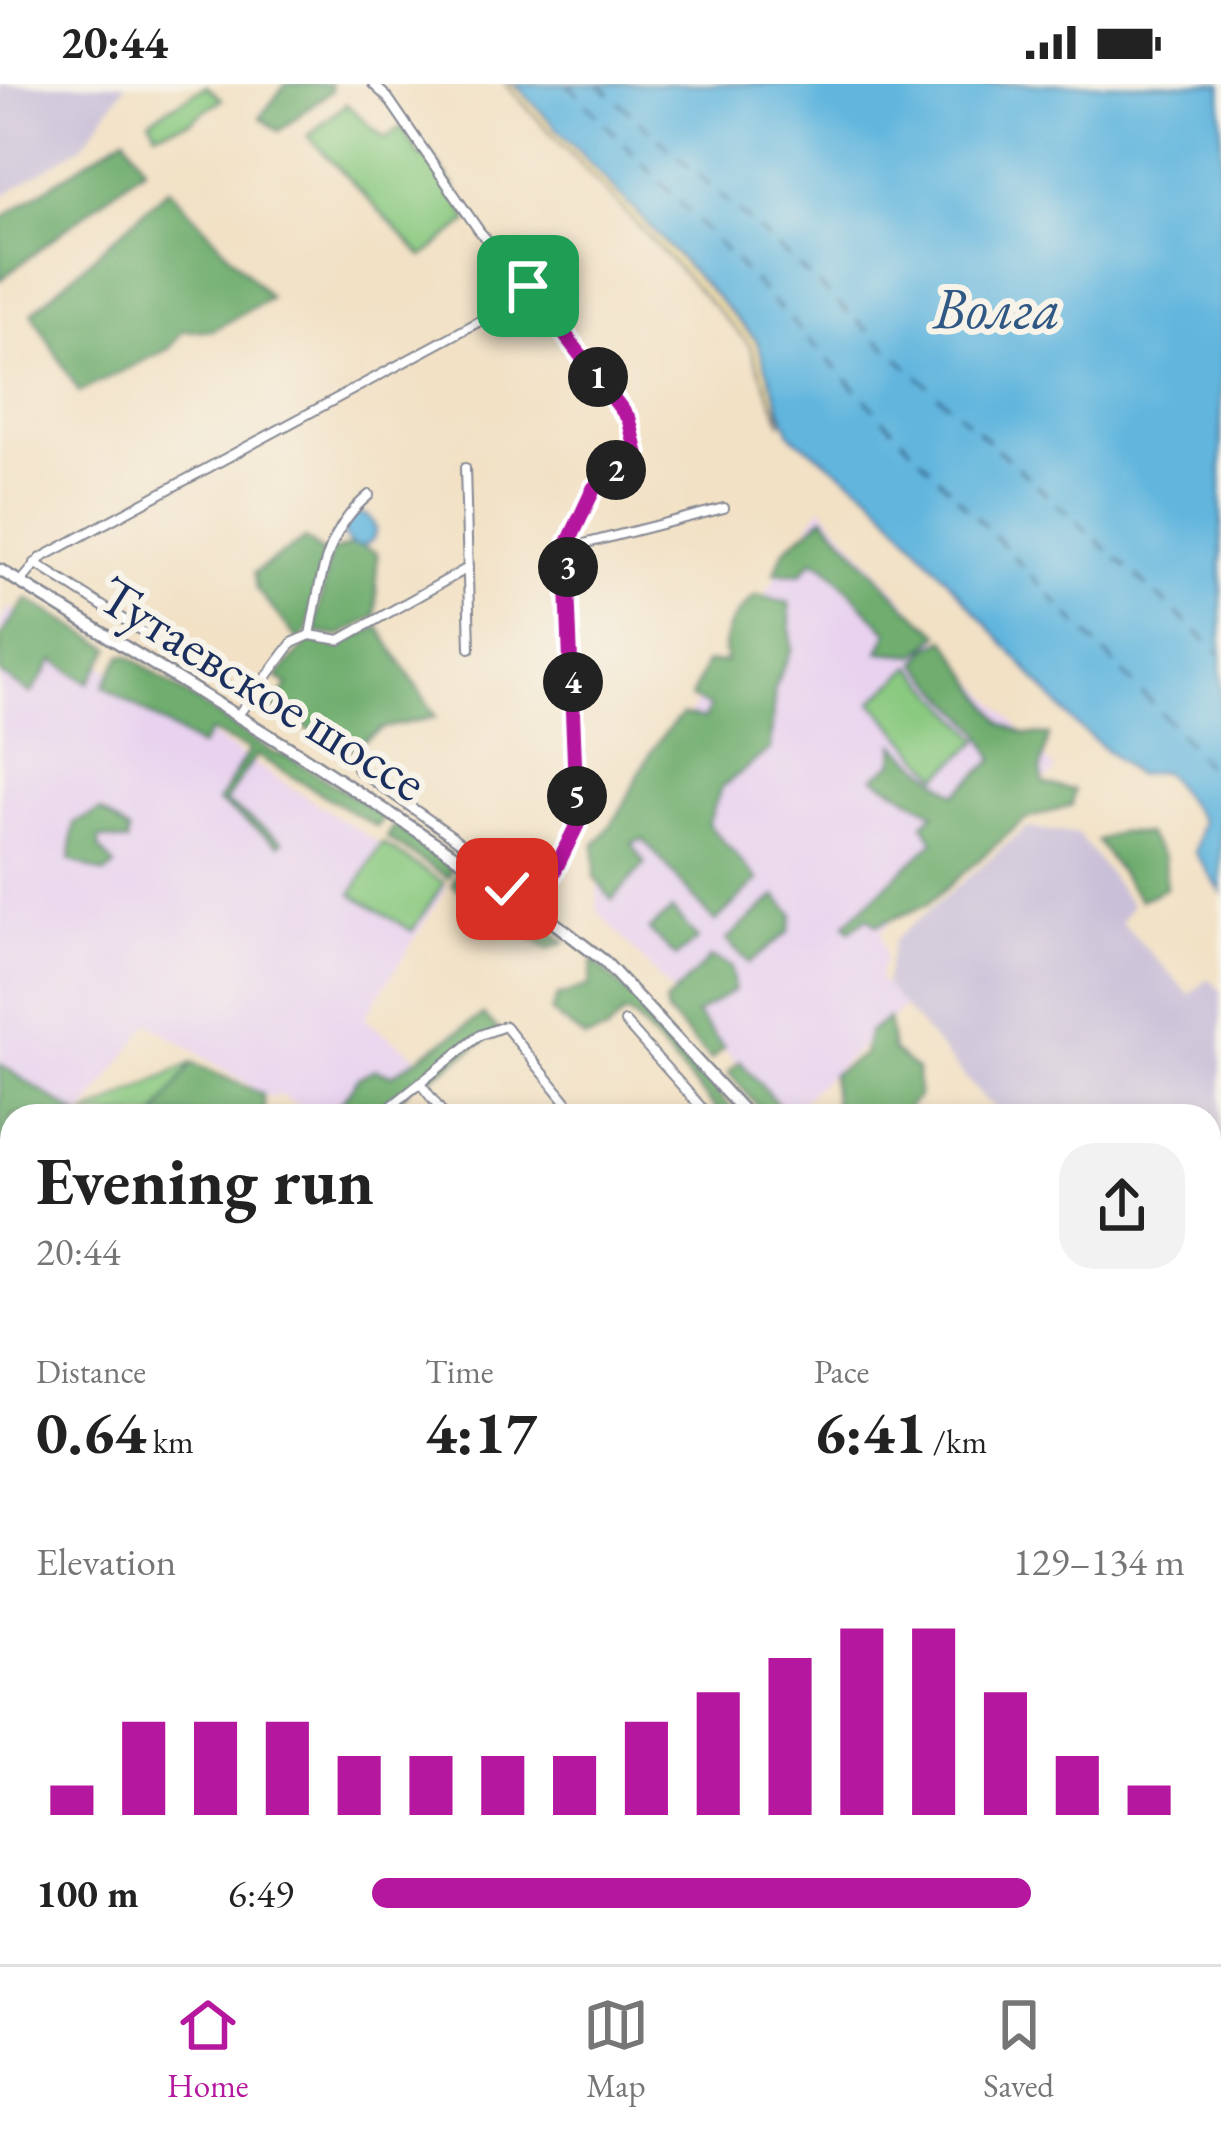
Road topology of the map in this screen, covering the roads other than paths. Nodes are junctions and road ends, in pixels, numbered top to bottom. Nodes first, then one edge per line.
1 (373, 84) edge
2 (528, 286) junction
3 (465, 468) dead end
4 (369, 495) dead end
5 (724, 508) dead end
6 (566, 548) junction
7 (35, 563) junction
8 (469, 568) junction
9 (0, 570) edge
10 (20, 583) junction
11 (310, 635) junction
12 (470, 647) dead end
13 (248, 699) junction
14 (238, 715) junction
15 (357, 769) dead end
16 (402, 798) junction
17 (391, 813) junction
18 (459, 841) dead end
19 (536, 908) junction
20 (625, 1022) dead end
21 (421, 1084) junction
22 (395, 1104) edge
23 (436, 1104) edge
24 (568, 1104) edge
25 (699, 1104) edge
26 (737, 1104) edge

1 - 2 street
2 - 6 street
2 - 7 street
3 - 8 street
4 - 11 street
5 - 6 street
6 - 19 street
7 - 10 street
7 - 13 street
8 - 11 street
8 - 12 street
9 - 10 main road, Тутаевское шоссе
10 - 14 main road, Тутаевское шоссе
11 - 13 street
13 - 14 street
14 - 17 main road, Тутаевское шоссе
15 - 16 street
16 - 17 street
16 - 18 street
17 - 19 main road, Тутаевское шоссе
19 - 26 main road, Тутаевское шоссе
20 - 25 street
21 - 22 street
21 - 23 street
21 - 24 street

